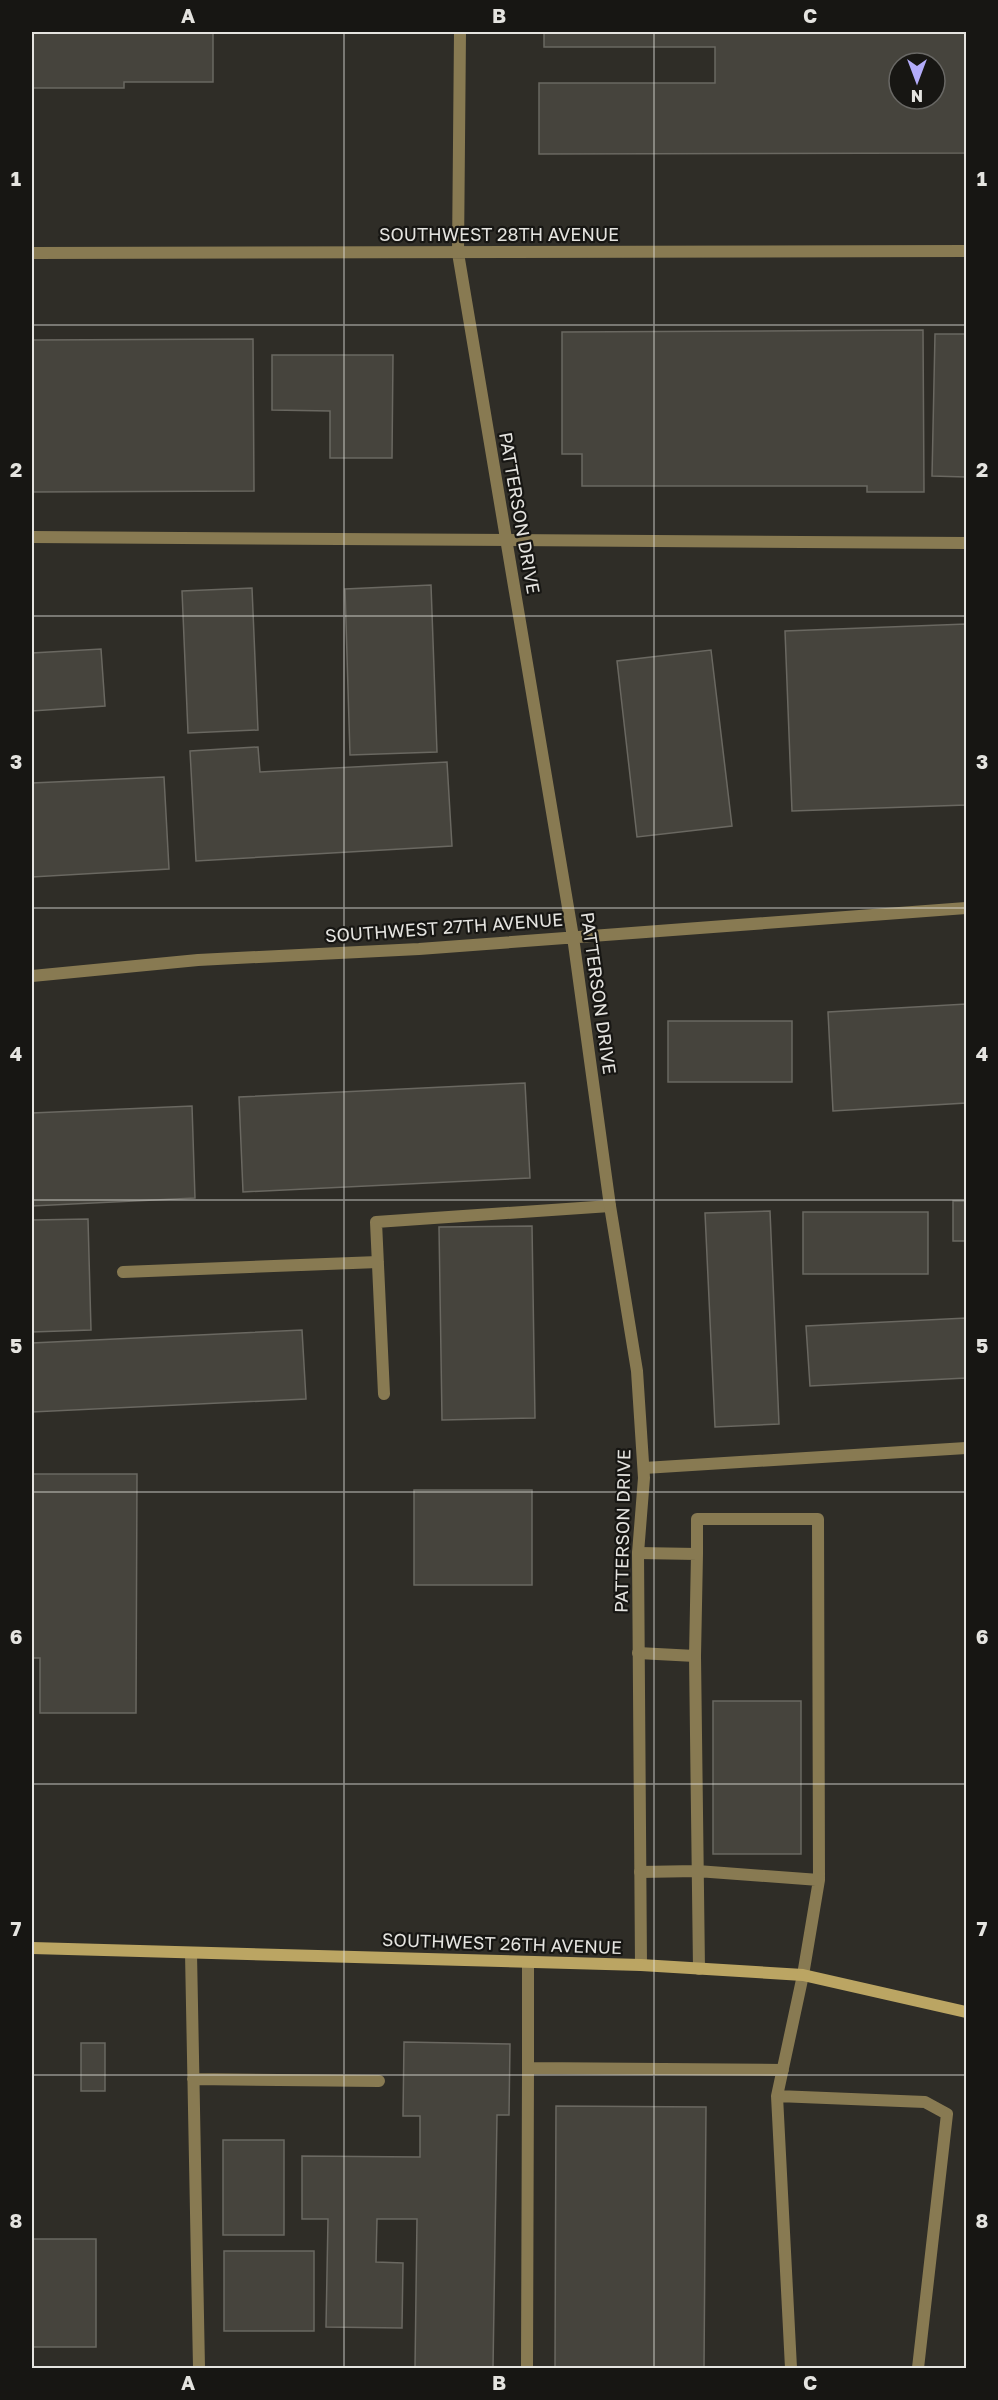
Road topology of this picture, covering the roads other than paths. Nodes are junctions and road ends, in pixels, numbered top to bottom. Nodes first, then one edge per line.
1 (460, 32) edge
2 (966, 251) edge
3 (32, 253) edge
4 (458, 253) junction
5 (32, 537) edge
6 (506, 540) junction
7 (966, 543) edge
8 (966, 908) edge
9 (573, 937) junction
10 (32, 976) edge
11 (610, 1206) junction
12 (378, 1262) junction
13 (123, 1272) dead end
14 (384, 1394) dead end
15 (966, 1448) edge
16 (644, 1468) junction
17 (638, 1553) junction
18 (697, 1554) junction
19 (638, 1653) junction
20 (695, 1656) junction
21 (697, 1871) junction
22 (640, 1872) junction
23 (819, 1880) junction
24 (32, 1948) edge
25 (191, 1953) junction
26 (528, 1962) junction
27 (641, 1965) junction
28 (699, 1969) junction
29 (803, 1975) junction
30 (966, 2012) edge
31 (528, 2068) junction
32 (783, 2070) junction
33 (193, 2079) junction
34 (379, 2081) dead end
35 (777, 2096) junction
36 (199, 2368) edge
37 (527, 2368) edge
38 (791, 2368) edge
39 (918, 2368) edge

1 - 4 street, PATTERSON DRIVE
2 - 4 street, SOUTHWEST 28TH AVENUE
3 - 4 street, SOUTHWEST 28TH AVENUE
4 - 6 street, PATTERSON DRIVE
5 - 6 street
6 - 7 street
6 - 9 street, PATTERSON DRIVE
8 - 9 street, SOUTHWEST 27TH AVENUE
9 - 10 street, SOUTHWEST 27TH AVENUE
9 - 11 street, PATTERSON DRIVE
11 - 12 street
11 - 16 street, PATTERSON DRIVE
12 - 13 street
12 - 14 street
15 - 16 street
16 - 17 street, PATTERSON DRIVE
17 - 18 street
17 - 19 street, PATTERSON DRIVE
18 - 20 street
18 - 23 street
19 - 20 street
19 - 22 street, PATTERSON DRIVE
20 - 21 street
21 - 22 street
21 - 23 street
21 - 28 street
22 - 27 street, PATTERSON DRIVE
23 - 29 street
24 - 25 main road, SOUTHWEST 26TH AVENUE
25 - 26 main road, SOUTHWEST 26TH AVENUE
25 - 33 street
26 - 27 main road, SOUTHWEST 26TH AVENUE
26 - 31 street
27 - 28 main road, SOUTHWEST 26TH AVENUE
28 - 29 main road, SOUTHWEST 26TH AVENUE
29 - 30 main road, SOUTHWEST 26TH AVENUE
29 - 32 street
31 - 32 street
31 - 37 street
32 - 35 street
33 - 34 street
33 - 36 street
35 - 38 street
35 - 39 street

